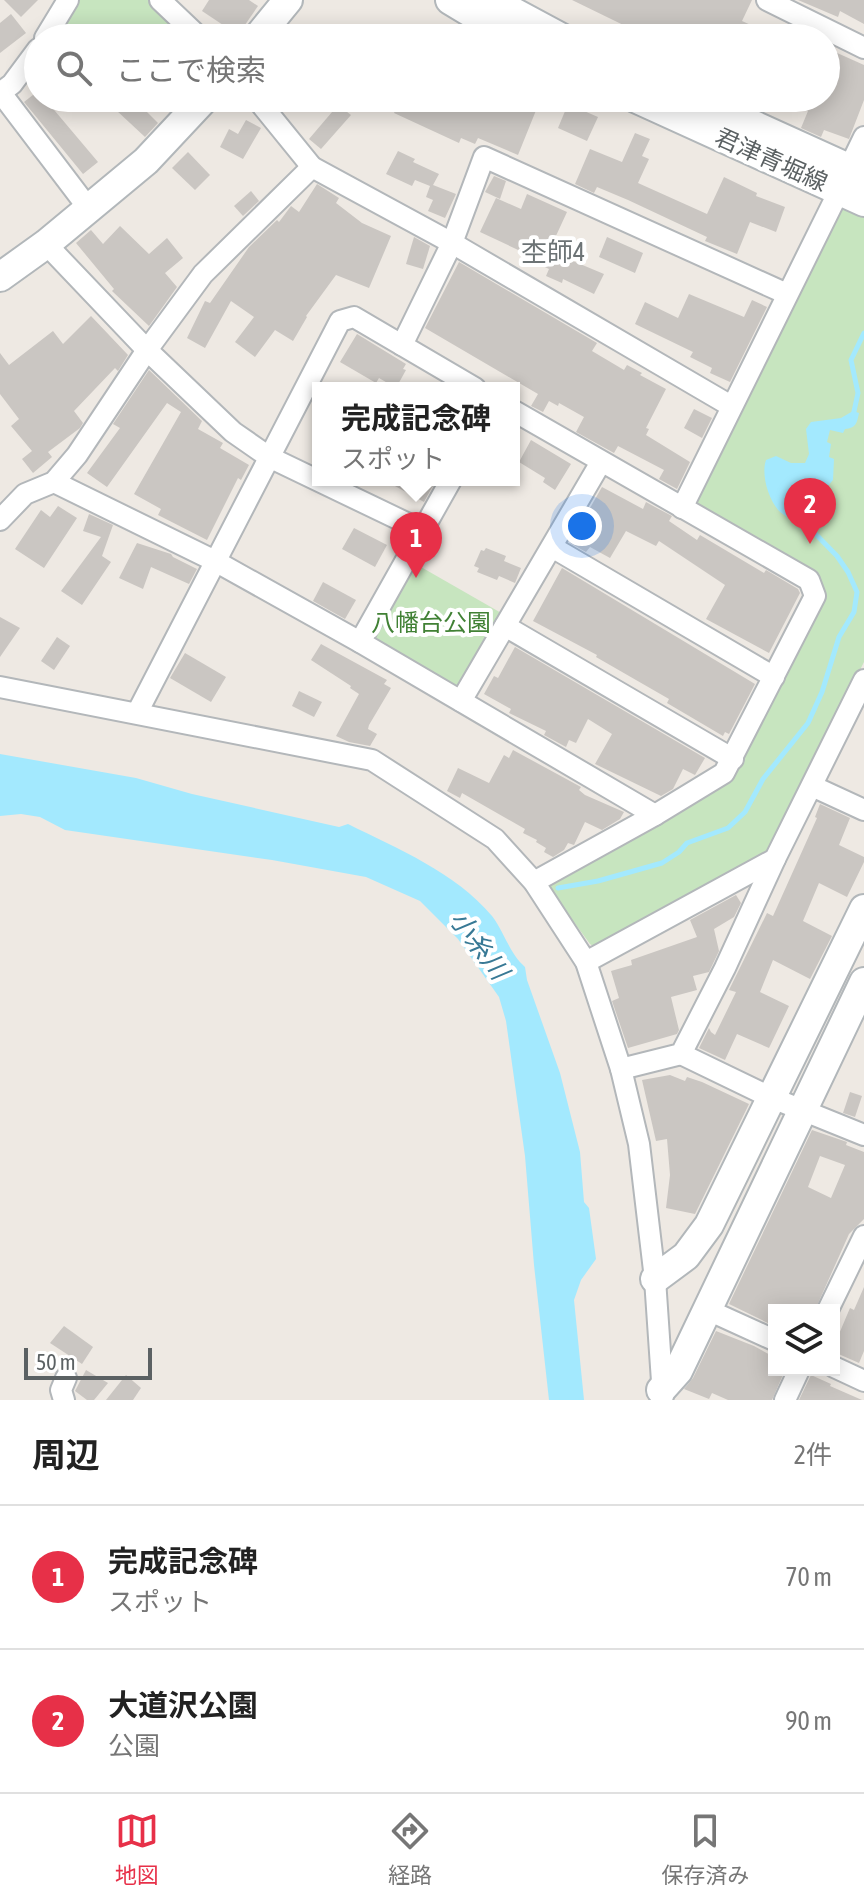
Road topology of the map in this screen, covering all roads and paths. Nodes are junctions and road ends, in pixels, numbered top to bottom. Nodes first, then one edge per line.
1 (68, 0) edge
2 (160, 0) edge
3 (288, 0) edge
4 (450, 0) edge
5 (491, 0) edge
6 (767, 0) edge
7 (53, 24) edge
8 (185, 24) edge
9 (268, 24) edge
10 (490, 24) edge
11 (536, 24) edge
12 (816, 24) edge
13 (840, 36) edge
14 (864, 48) edge
15 (24, 68) edge
16 (0, 93) edge
17 (192, 112) edge
18 (267, 112) edge
19 (671, 112) edge
20 (720, 112) edge
21 (864, 137) edge
22 (312, 167) junction
23 (854, 184) edge
24 (89, 209) junction
25 (452, 243) junction
26 (46, 244) junction
27 (0, 277) edge
28 (787, 294) junction
29 (402, 345) junction
30 (147, 350) junction
31 (465, 382) edge
32 (731, 406) junction
33 (520, 415) edge
34 (269, 457) junction
35 (601, 462) junction
36 (312, 478) edge
37 (54, 482) junction
38 (329, 486) edge
39 (448, 486) edge
40 (682, 508) junction
41 (0, 520) edge
42 (423, 531) junction
43 (552, 547) junction
44 (215, 561) junction
45 (505, 626) junction
46 (360, 642) junction
47 (774, 677) junction
48 (864, 680) edge
49 (0, 687) edge
50 (461, 701) junction
51 (137, 713) junction
52 (733, 759) junction
53 (812, 786) junction
54 (864, 810) edge
55 (655, 815) junction
56 (775, 859) junction
57 (534, 882) junction
58 (864, 909) edge
59 (586, 962) junction
60 (828, 981) junction
61 (862, 991) edge
62 (681, 1054) junction
63 (621, 1069) junction
64 (770, 1097) junction
65 (803, 1110) junction
66 (864, 1135) edge
67 (864, 1236) edge
68 (859, 1260) edge
69 (655, 1279) junction
70 (832, 1304) edge
71 (708, 1310) junction
72 (768, 1337) edge
73 (840, 1370) edge
74 (796, 1376) edge
75 (66, 1378) dead end
76 (864, 1381) edge
77 (662, 1395) edge
78 (64, 1400) edge
79 (785, 1400) edge

1 - 7 street
2 - 8 street
3 - 9 street
4 - 10 street
5 - 11 street
6 - 12 street
13 - 14 street
15 - 16 street
16 - 24 street
17 - 24 street
18 - 22 street
19 - 23 street, 君津青堀線
20 - 23 street, 君津青堀線
21 - 23 street
22 - 25 street
22 - 30 street
23 - 28 street
24 - 26 street
25 - 28 street
25 - 29 street
25 - 32 street
26 - 27 street
26 - 30 street
28 - 32 street
29 - 31 street
29 - 34 street
30 - 34 street
30 - 37 street
32 - 40 street
33 - 35 street
34 - 36 street
34 - 44 street
35 - 40 street
35 - 43 street
37 - 41 street
37 - 44 street
38 - 42 street
39 - 42 street
40 - 47 street
42 - 46 street
43 - 45 street
43 - 47 street
44 - 46 street
44 - 51 street
45 - 50 street
45 - 52 street
46 - 50 street
47 - 52 street
48 - 53 street
49 - 51 street
50 - 55 street
51 - 57 street
52 - 55 street
53 - 54 street
53 - 56 street
55 - 57 street
56 - 59 street
56 - 62 street
57 - 59 street
58 - 60 street
59 - 63 street
60 - 61 street
60 - 64 street
61 - 65 street
62 - 63 street
62 - 64 street
63 - 69 street
64 - 65 street
64 - 69 street
65 - 66 street
65 - 71 street
67 - 68 street
68 - 70 street
69 - 77 street
71 - 72 street
71 - 77 street
73 - 76 street
74 - 79 street
75 - 78 street

